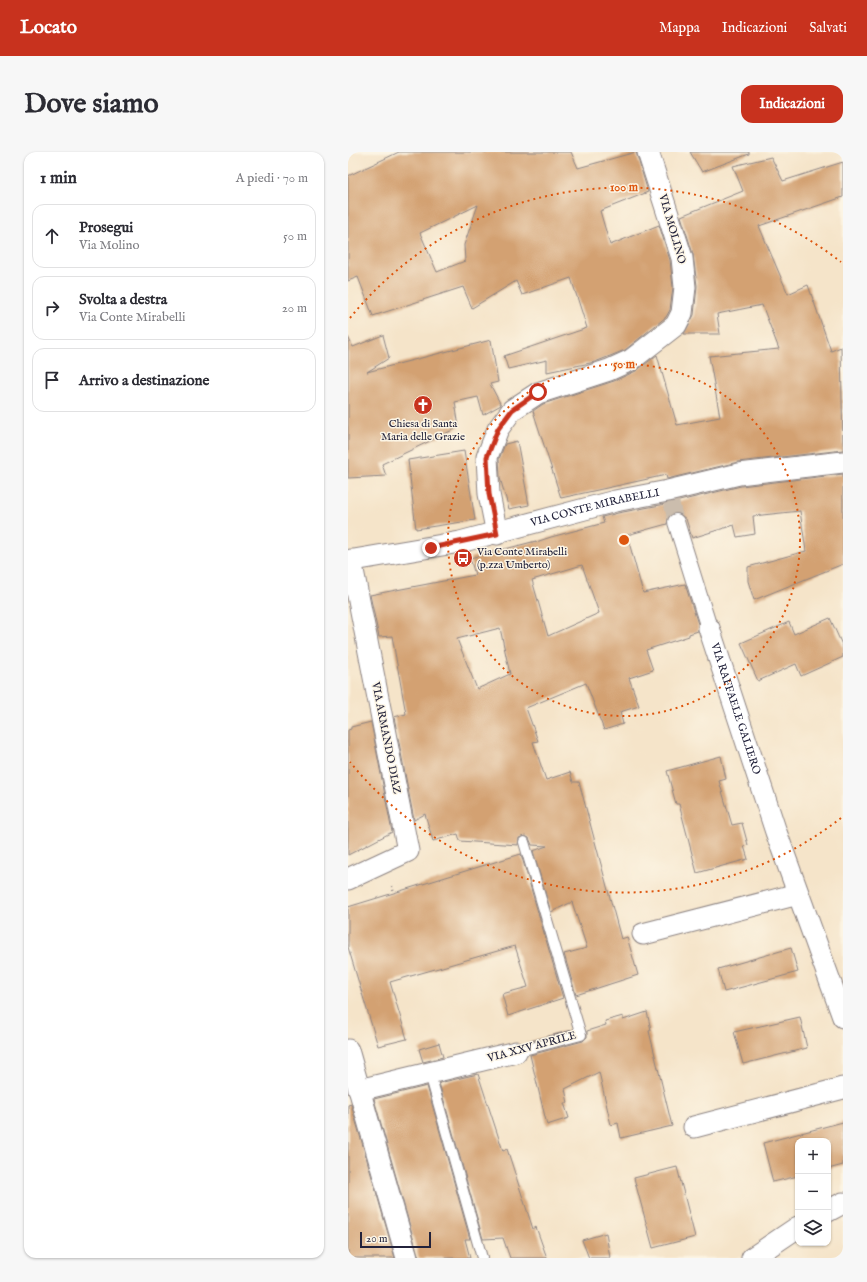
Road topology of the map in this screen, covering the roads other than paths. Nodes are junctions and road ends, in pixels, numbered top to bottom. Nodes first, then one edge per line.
1 (648, 152) edge
2 (843, 462) edge
3 (676, 522) tunnel mouth
4 (497, 534) junction
5 (349, 560) edge
6 (709, 628) joint
7 (524, 842) dead end
8 (348, 879) edge
9 (798, 894) junction
10 (643, 934) dead end
11 (843, 1017) edge
12 (348, 1050) edge
13 (516, 1052) joint
14 (430, 1074) junction
15 (843, 1088) edge
16 (359, 1090) junction
17 (694, 1127) dead end
18 (843, 1203) edge
19 (830, 1210) edge
20 (795, 1229) edge
21 (407, 1258) edge
22 (482, 1258) edge
23 (752, 1258) edge

1 - 4 street, VIA MOLINO
2 - 4 street, VIA CONTE MIRABELLI
3 - 6 street, VIA RAFFAELE GALIERO
4 - 5 street, VIA CONTE MIRABELLI
5 - 8 street, VIA ARMANDO DIAZ
6 - 9 street, VIA RAFFAELE GALIERO
7 - 13 lane, VIA XXV APRILE
9 - 10 street
9 - 11 street, VIA RAFFAELE GALIERO
12 - 16 street
13 - 14 street, VIA XXV APRILE
14 - 16 street, VIA XXV APRILE
14 - 22 lane
15 - 17 street
16 - 21 street
18 - 19 street
20 - 23 street

